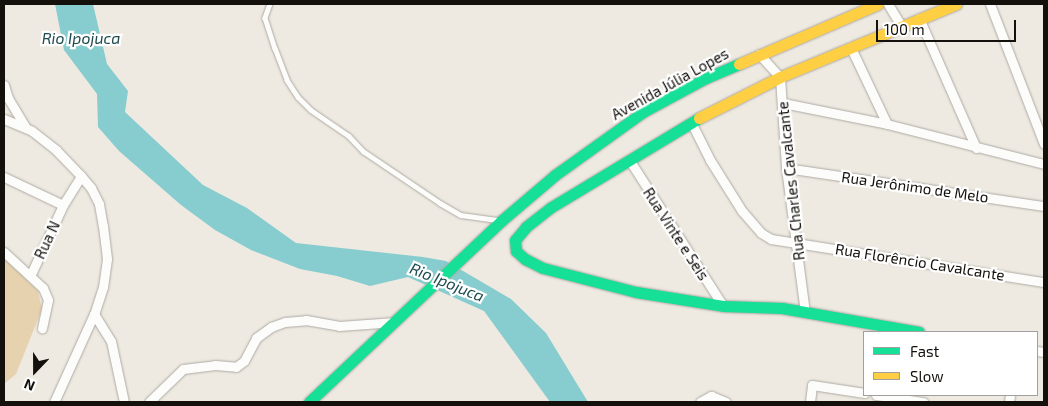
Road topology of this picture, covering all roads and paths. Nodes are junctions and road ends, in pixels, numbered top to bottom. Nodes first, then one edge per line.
1 (270, 4) edge
2 (878, 4) edge
3 (888, 4) edge
4 (956, 4) edge
5 (990, 4) edge
6 (919, 18) junction
7 (901, 26) junction
8 (851, 48) junction
9 (759, 54) junction
10 (780, 77) junction
11 (4, 85) edge
12 (783, 103) junction
13 (4, 119) edge
14 (692, 124) junction
15 (887, 124) junction
16 (26, 128) junction
17 (1044, 144) edge
18 (976, 148) junction
19 (630, 161) junction
20 (1044, 164) edge
21 (786, 168) junction
22 (4, 176) edge
23 (81, 176) junction
24 (63, 205) junction
25 (1044, 206) edge
26 (499, 223) junction
27 (796, 242) junction
28 (4, 252) edge
29 (31, 274) junction
30 (1044, 282) edge
31 (723, 306) junction
32 (94, 314) junction
33 (805, 314) junction
34 (398, 319) junction
35 (42, 328) dead end
36 (913, 331) edge
37 (863, 393) edge
38 (883, 396) edge
39 (54, 402) edge
40 (124, 402) edge
41 (149, 402) edge
42 (308, 402) edge
43 (700, 402) edge
44 (726, 402) edge
45 (810, 402) edge
46 (923, 402) edge

1 - 26 lane
2 - 9 street, Avenida Júlia Lopes
3 - 7 street
4 - 6 street
5 - 17 street
6 - 7 street
6 - 18 street
7 - 8 street
8 - 10 street
8 - 15 street
9 - 10 street
9 - 26 street, Avenida Júlia Lopes
10 - 12 street, Rua Charles Cavalcante
10 - 14 street
11 - 16 street
12 - 15 street
12 - 21 street, Rua Charles Cavalcante
13 - 16 street
14 - 19 street
14 - 27 street, Rua Florêncio Cavalcante
15 - 18 street
16 - 23 street
18 - 20 street
19 - 31 street, Rua Vinte e Seis
19 - 31 street
21 - 25 street, Rua Jerônimo de Melo
21 - 27 street, Rua Charles Cavalcante
22 - 24 street, Rua N
23 - 24 street, Rua N
23 - 32 street
24 - 29 street, Rua N
26 - 34 street, Avenida Júlia Lopes
27 - 30 street, Rua Florêncio Cavalcante
27 - 33 street, Rua Charles Cavalcante
28 - 29 street
29 - 35 street
31 - 33 street
32 - 39 street
32 - 40 street
33 - 36 street
34 - 41 street
34 - 42 street, Avenida Júlia Lopes
37 - 45 street
38 - 46 street
43 - 44 street

